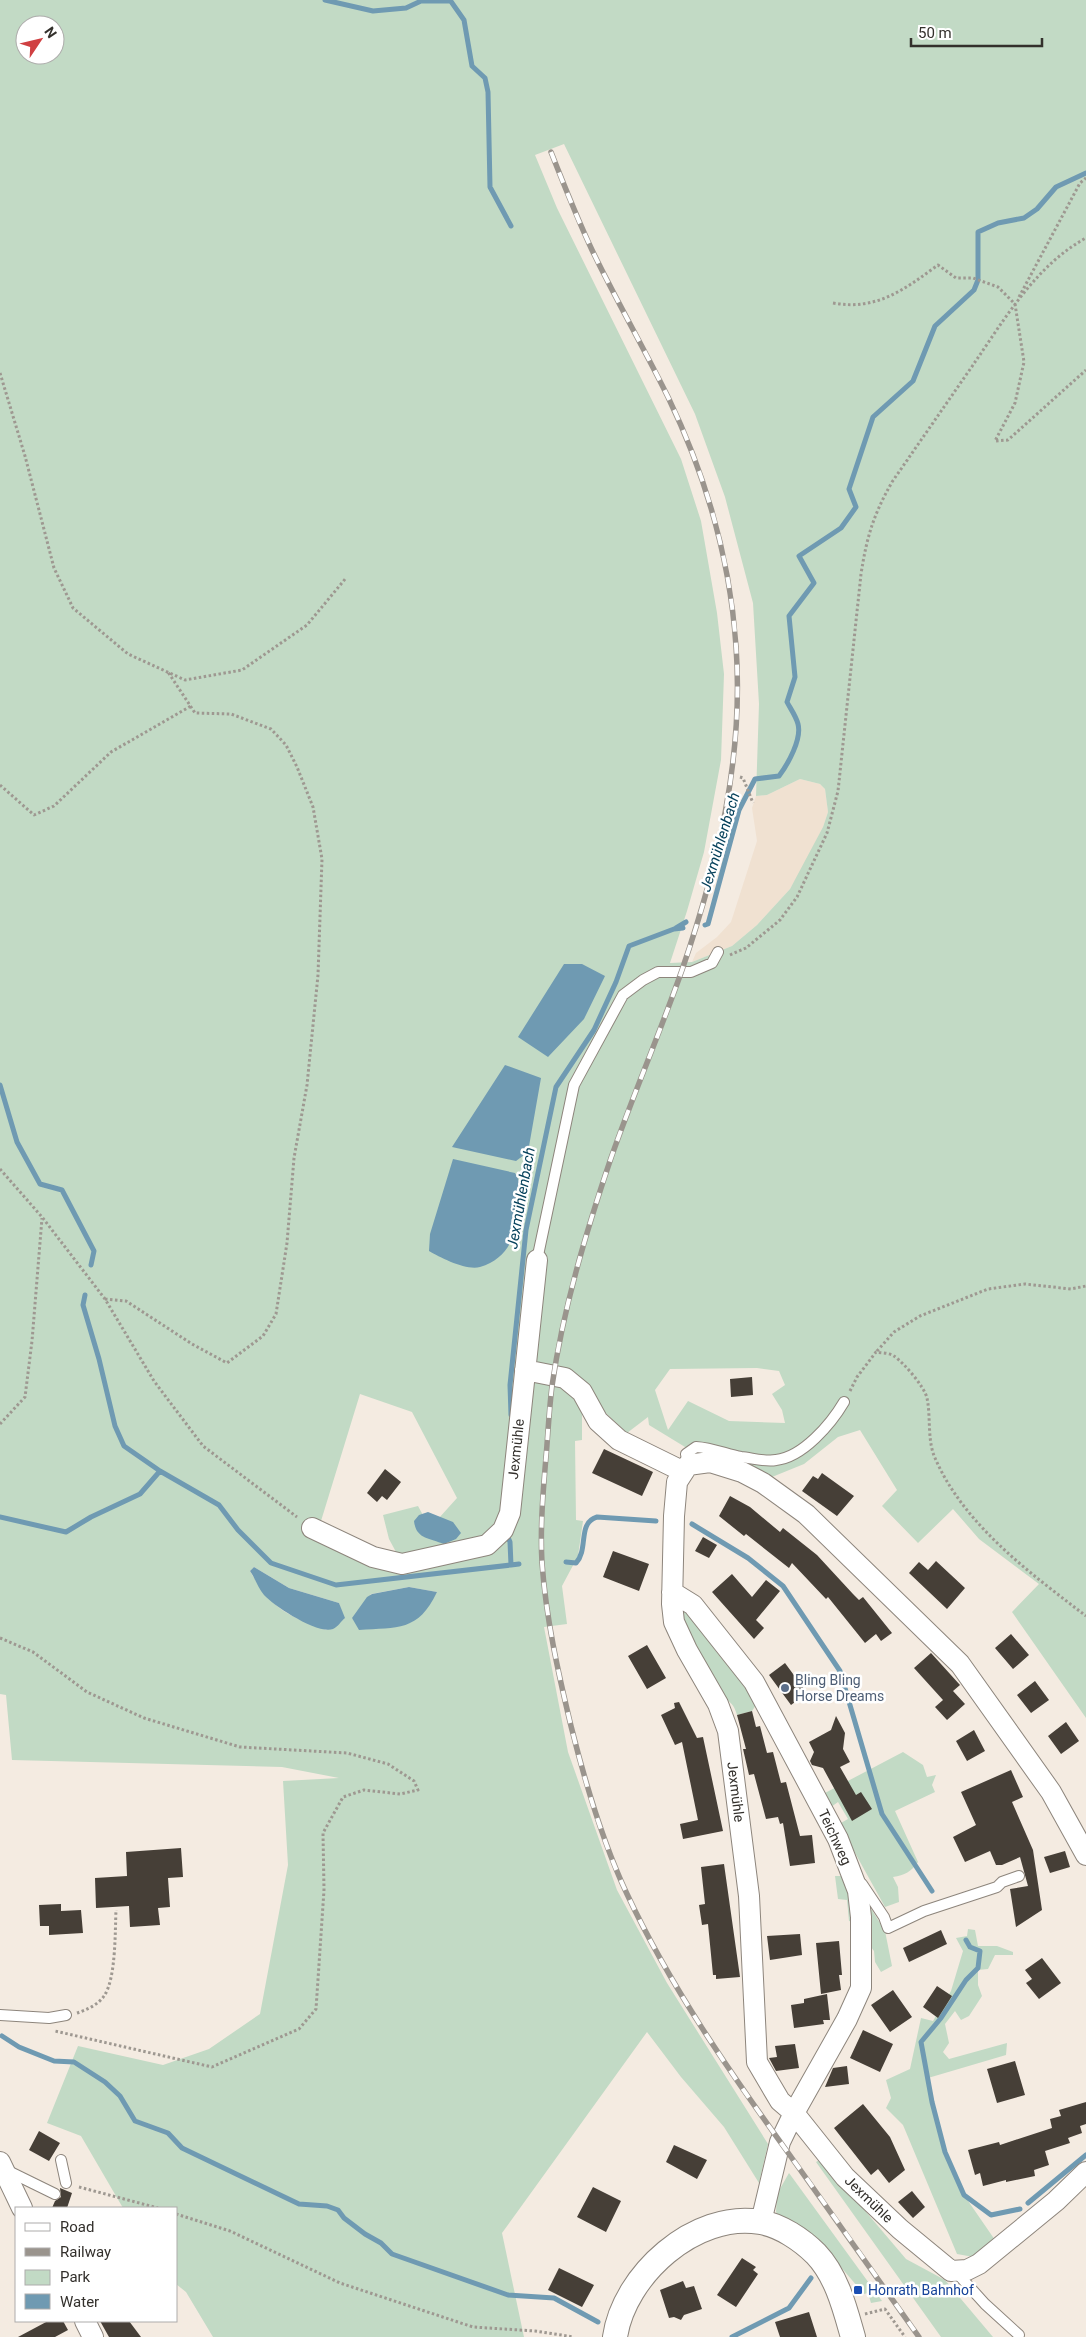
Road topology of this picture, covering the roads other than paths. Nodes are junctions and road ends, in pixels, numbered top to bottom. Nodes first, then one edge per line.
1 (718, 952) dead end
2 (537, 1260) joint
3 (525, 1370) junction
4 (844, 1402) road end
5 (685, 1468) junction
6 (312, 1528) road end
7 (672, 1592) junction
8 (841, 1847) junction
9 (1086, 1855) edge
10 (1019, 1876) dead end
11 (0, 2015) edge
12 (66, 2015) road end
13 (794, 2113) junction
14 (61, 2160) dead end
15 (2, 2166) edge
16 (1086, 2172) edge
17 (66, 2183) road end
18 (55, 2194) dead end
19 (22, 2207) edge
20 (761, 2222) junction
21 (956, 2272) junction
22 (86, 2322) edge
23 (851, 2328) edge
24 (1020, 2335) dead end
25 (93, 2337) edge
26 (615, 2337) edge

1 - 2 lane
2 - 3 street, Jexmühle
3 - 5 street
3 - 6 street, Jexmühle
4 - 5 lane
5 - 7 street, Jexmühle
5 - 9 street
7 - 8 street, Teichweg
7 - 13 street, Jexmühle
8 - 10 lane
8 - 13 street, Teichweg
11 - 12 lane
13 - 20 street
13 - 21 street, Jexmühle
14 - 17 lane
15 - 18 lane
15 - 19 street
16 - 21 street
20 - 23 street
20 - 26 street
21 - 24 lane, Jexmühle
22 - 25 street

